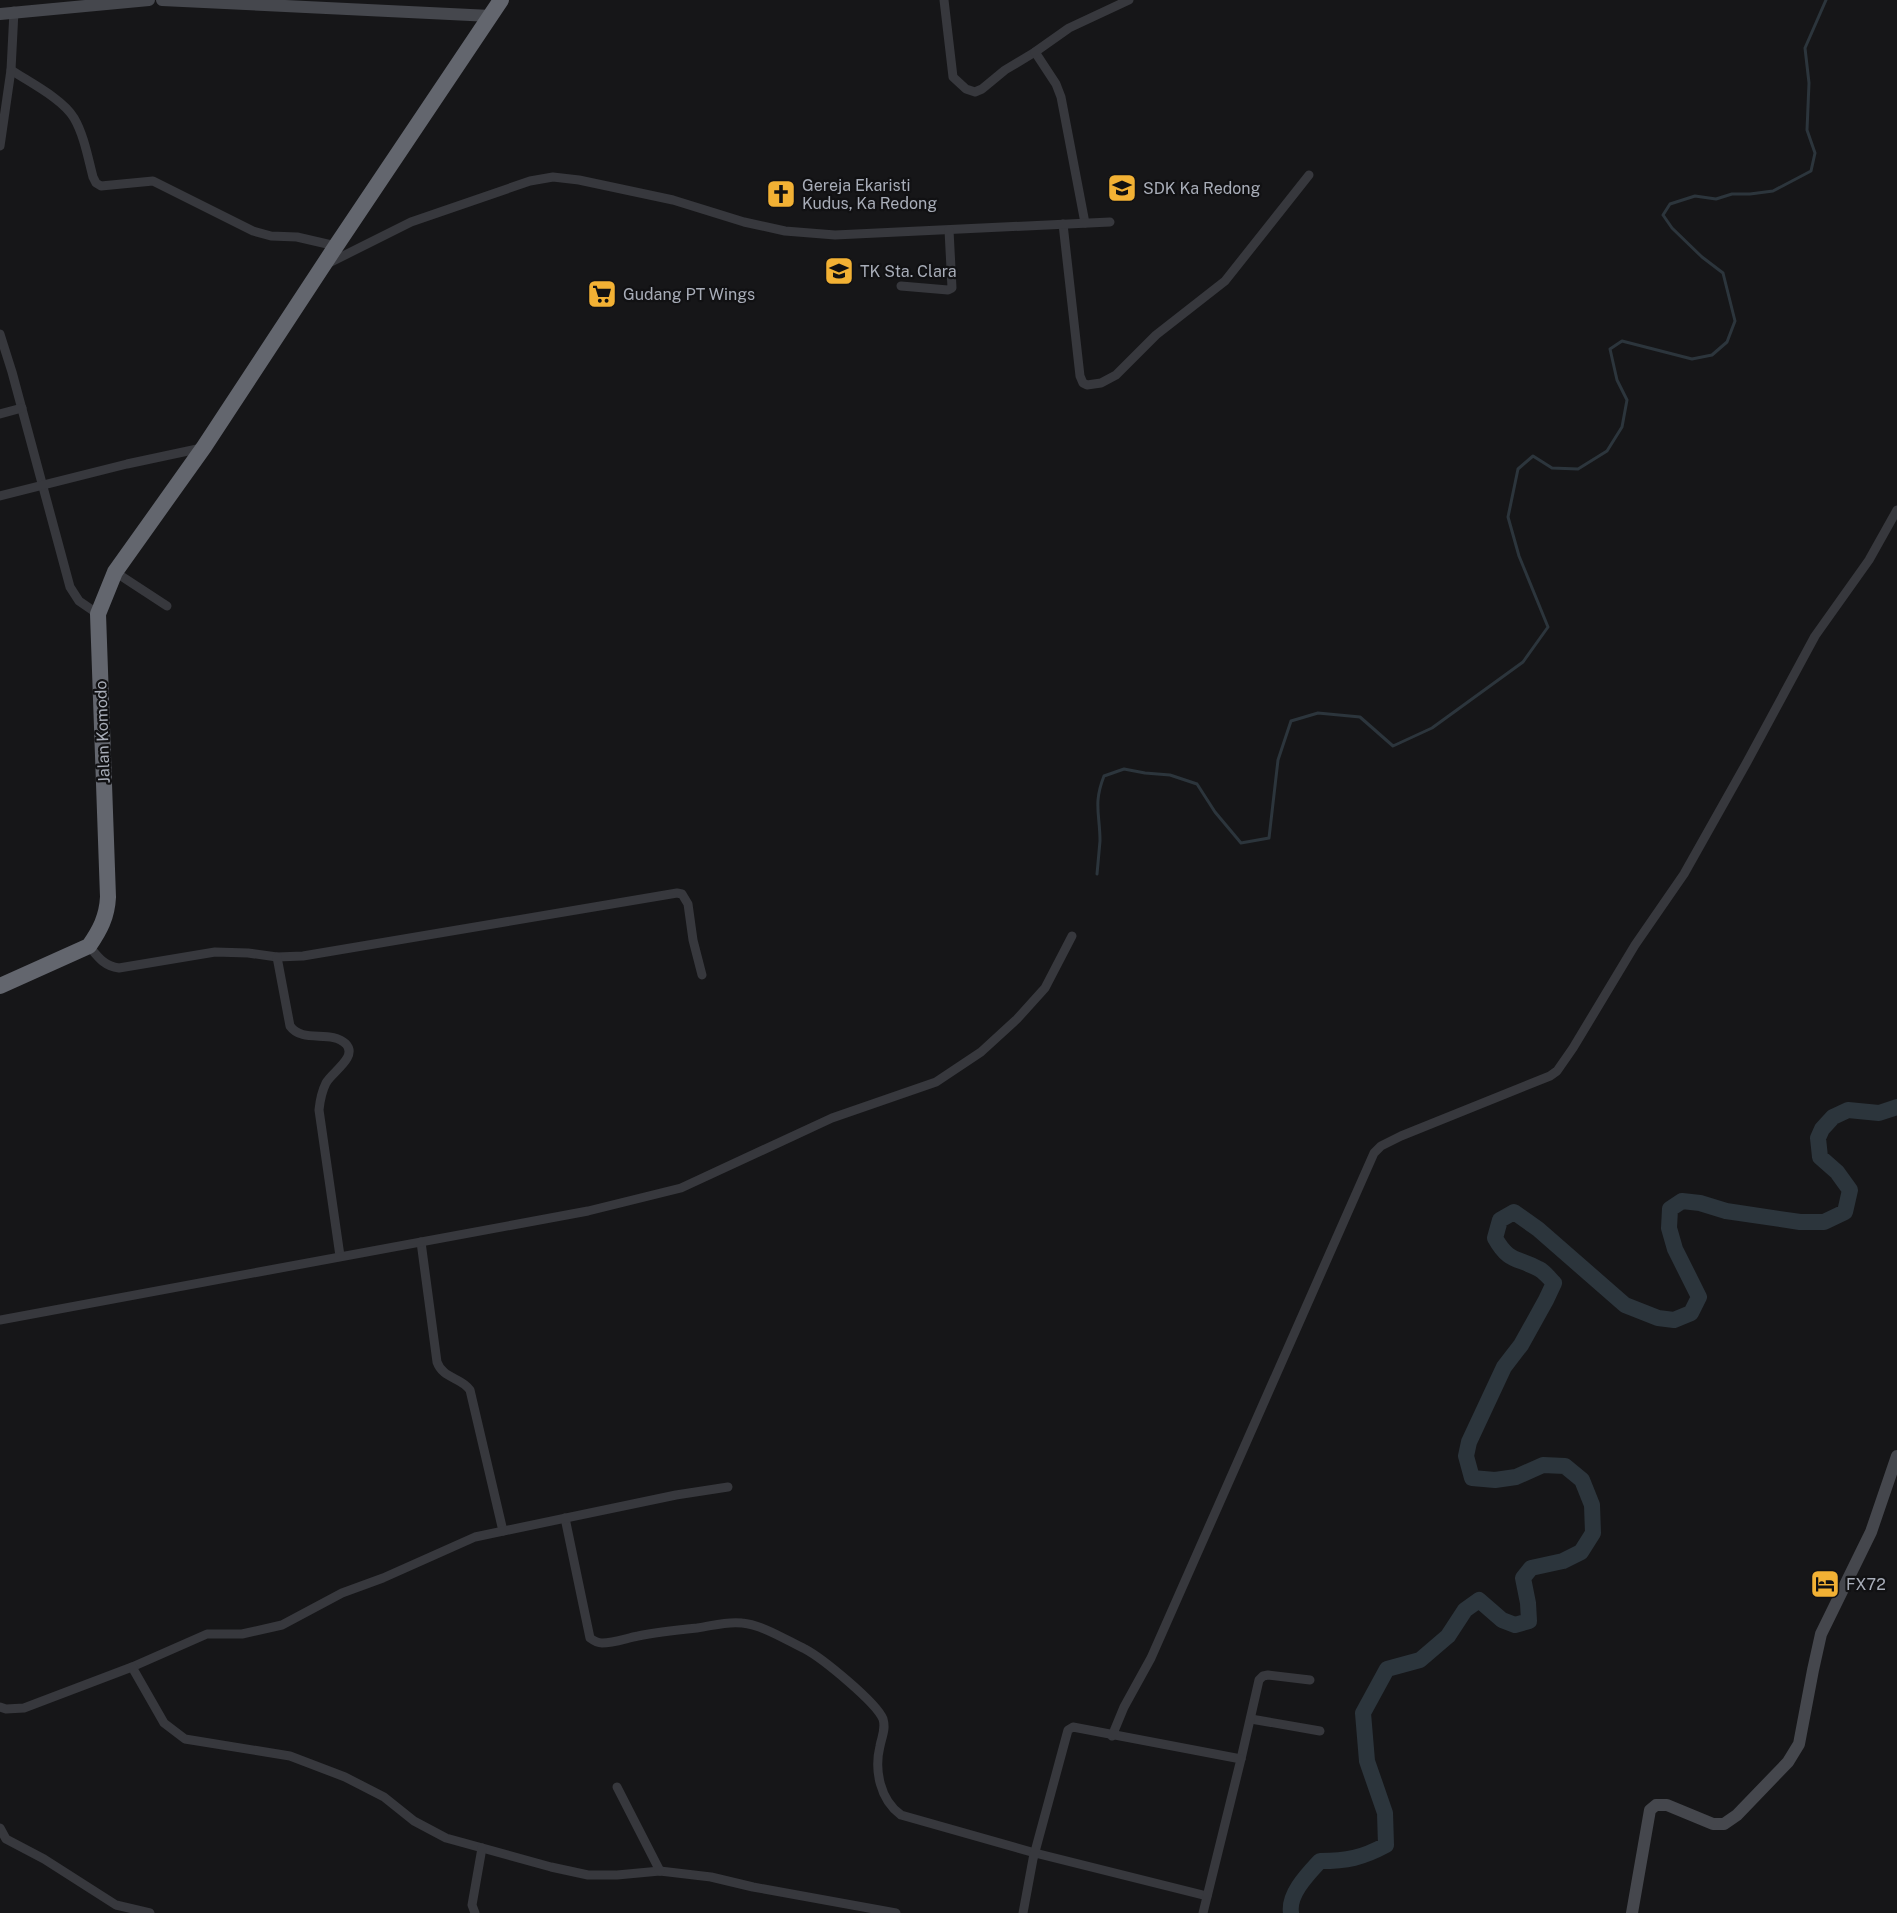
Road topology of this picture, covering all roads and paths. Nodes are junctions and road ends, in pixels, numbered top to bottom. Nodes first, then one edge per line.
1 (150, 0) edge
2 (162, 0) edge
3 (501, 0) edge
4 (944, 0) edge
5 (1129, 0) edge
6 (240, 2) edge
7 (14, 11) junction
8 (0, 14) edge
9 (490, 16) junction
10 (1037, 55) junction
11 (11, 70) junction
12 (0, 146) edge
13 (1309, 175) dead end
14 (1110, 222) dead end
15 (1085, 223) junction
16 (1063, 224) junction
17 (949, 230) junction
18 (336, 246) junction
19 (324, 265) junction
20 (901, 286) dead end
21 (0, 334) edge
22 (22, 408) junction
23 (0, 414) edge
24 (204, 447) junction
25 (42, 484) junction
26 (0, 496) edge
27 (1897, 510) edge
28 (115, 572) junction
29 (167, 606) dead end
30 (98, 614) junction
31 (1072, 936) dead end
32 (88, 946) junction
33 (277, 957) junction
34 (702, 975) dead end
35 (0, 986) edge
36 (421, 1242) junction
37 (340, 1256) junction
38 (0, 1320) edge
39 (1897, 1456) edge
40 (728, 1487) dead end
41 (565, 1518) junction
42 (503, 1531) junction
43 (132, 1667) junction
44 (1310, 1680) dead end
45 (0, 1707) edge
46 (1251, 1719) junction
47 (1320, 1731) dead end
48 (1112, 1736) junction
49 (1241, 1759) junction
50 (617, 1787) dead end
51 (0, 1828) edge
52 (482, 1848) junction
53 (1035, 1853) junction
54 (660, 1871) junction
55 (1207, 1896) junction
56 (866, 1910) edge
57 (150, 1913) edge
58 (475, 1913) edge
59 (896, 1913) edge
60 (1023, 1913) edge
61 (1203, 1913) edge
62 (1632, 1913) edge

1 - 7 street
2 - 6 street
3 - 9 highway, Jalan Komodo
4 - 10 street
5 - 10 street
6 - 9 street
7 - 8 street
7 - 11 street
9 - 18 highway, Jalan Komodo
10 - 15 street
11 - 12 street
11 - 18 street
13 - 16 street
14 - 15 street
15 - 16 street
16 - 17 street
17 - 19 street
17 - 20 street
18 - 19 highway, Jalan Komodo
19 - 24 highway, Jalan Komodo
21 - 22 street
22 - 23 street
22 - 25 street
24 - 25 street
24 - 28 highway, Jalan Komodo
25 - 26 street
25 - 30 street
27 - 48 street
28 - 29 street
28 - 30 highway, Jalan Komodo
30 - 32 highway, Jalan Komodo
31 - 36 street
32 - 33 street
32 - 35 highway
33 - 34 street
33 - 37 street
36 - 37 street
36 - 42 street
37 - 38 street
39 - 62 street
40 - 41 street
41 - 42 street
41 - 53 street
42 - 43 street
43 - 45 street
43 - 52 street
44 - 46 street
46 - 47 street
46 - 49 street
48 - 49 street
48 - 53 street
49 - 55 street
50 - 54 street
51 - 57 street
52 - 54 street
52 - 58 street
53 - 55 street
53 - 60 street
54 - 56 street
55 - 61 street
56 - 59 street

